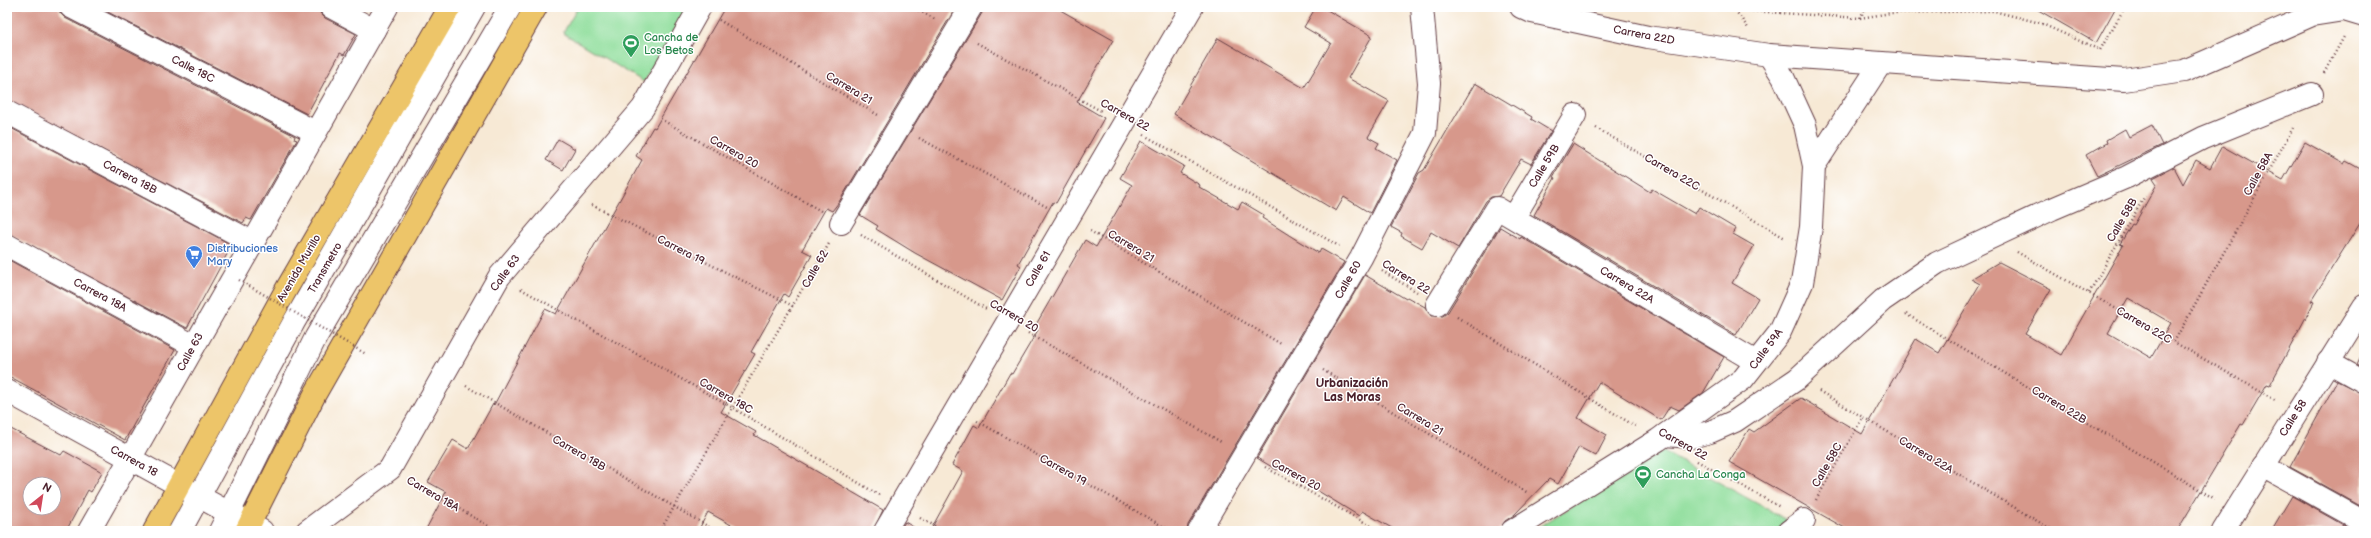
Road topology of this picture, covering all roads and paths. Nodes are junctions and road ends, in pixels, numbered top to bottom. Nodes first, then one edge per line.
1 (71, 7) edge
2 (331, 7) edge
3 (387, 7) edge
4 (450, 7) edge
5 (474, 7) edge
6 (510, 7) edge
7 (536, 7) edge
8 (912, 7) edge
9 (971, 7) edge
10 (1192, 7) edge
11 (1422, 7) edge
12 (1520, 7) edge
13 (1729, 7) edge
14 (1866, 7) edge
15 (1997, 7) edge
16 (2125, 7) edge
17 (699, 8) edge
18 (1994, 11) junction
19 (2360, 15) edge
20 (1860, 18) junction
21 (374, 30) junction
22 (956, 32) junction
23 (1769, 55) junction
24 (1882, 63) junction
25 (2312, 94) junction
26 (643, 108) junction
27 (7, 112) edge
28 (1575, 115) joint
29 (1124, 124) junction
30 (899, 127) junction
31 (315, 132) junction
32 (1814, 166) junction
33 (2149, 190) dead end
34 (570, 194) junction
35 (1505, 212) junction
36 (1068, 218) junction
37 (841, 223) junction
38 (1769, 228) dead end
39 (1991, 238) junction
40 (252, 242) junction
41 (7, 245) edge
42 (1361, 258) junction
43 (499, 277) junction
44 (239, 280) dead end
45 (2089, 293) junction
46 (1884, 300) junction
47 (1437, 305) junction
48 (793, 306) junction
49 (2364, 306) edge
50 (1007, 321) junction
51 (2174, 342) junction
52 (194, 346) junction
53 (366, 354) dead end
54 (1303, 357) junction
55 (1756, 362) junction
56 (2328, 362) junction
57 (444, 373) junction
58 (1797, 379) junction
59 (2364, 382) edge
60 (7, 391) edge
61 (733, 408) junction
62 (956, 409) junction
63 (2296, 412) junction
64 (1863, 417) junction
65 (1662, 438) junction
66 (1244, 455) junction
67 (130, 459) junction
68 (1693, 459) dead end
69 (2263, 466) junction
70 (390, 469) junction
71 (179, 486) junction
72 (199, 497) junction
73 (898, 506) junction
74 (1551, 507) junction
75 (673, 508) junction
76 (2235, 511) junction
77 (224, 522) edge
78 (2364, 522) edge
79 (1797, 526) edge
80 (253, 529) edge
81 (89, 531) edge
82 (154, 531) edge
83 (180, 531) edge
84 (306, 531) edge
85 (497, 531) edge
86 (660, 531) edge
87 (716, 531) edge
88 (885, 531) edge
89 (944, 531) edge
90 (1171, 531) edge
91 (1199, 531) edge
92 (1380, 531) edge
93 (1512, 531) edge
94 (2054, 531) edge
95 (2223, 531) edge

1 - 31 street, Calle 18C
2 - 21 street
3 - 21 street, Calle 63
4 - 71 main road, Avenida Murillo
5 - 72 street, Transmetro
6 - 77 street
7 - 80 main road
8 - 22 path, Carrera 22
9 - 22 street
10 - 29 street, Calle 61
11 - 42 street, Calle 60
12 - 23 street, Carrera 22D
13 - 20 path
14 - 20 path
15 - 18 path
16 - 18 path
17 - 26 street, Calle 63
17 - 30 path, Carrera 21
18 - 20 path
19 - 24 street, Carrera 22D
19 - 25 path, Calle 58A
21 - 31 street, Calle 63
22 - 29 path, Carrera 22
22 - 30 street
23 - 24 street, Carrera 22D
23 - 32 street, Calle 59A
24 - 32 street
25 - 39 street
25 - 51 path, Calle 58A
26 - 34 street, Calle 63
26 - 37 path, Carrera 20
27 - 40 street, Carrera 18B
28 - 35 street, Calle 59B
28 - 38 path, Carrera 22C
29 - 36 street, Calle 61
29 - 42 path, Carrera 22
30 - 36 path, Carrera 21
30 - 37 street
31 - 40 street, Calle 63
32 - 55 street, Calle 59A
33 - 45 path, Calle 58B
34 - 43 street, Calle 63
34 - 48 path, Carrera 19
35 - 47 street, Calle 59B
35 - 55 street, Carrera 22A
36 - 50 street, Calle 61
36 - 54 path, Carrera 21
37 - 48 path, Calle 62
37 - 50 path, Carrera 20
39 - 45 path, Carrera 22C
39 - 46 street
40 - 52 street, Calle 63
41 - 52 street, Carrera 18A
42 - 47 path, Carrera 22
42 - 54 street, Calle 60
43 - 57 street, Calle 63
43 - 61 path, Carrera 18C
44 - 53 path, bridge
45 - 51 path, Carrera 22C
46 - 58 street
46 - 76 path, Carrera 22B
47 - 65 path, Carrera 22
48 - 61 path, Calle 62
49 - 56 street, Calle 58
50 - 62 street, Calle 61
50 - 66 path, Carrera 20
51 - 63 path, Carrera 22C
52 - 67 street, Calle 63
54 - 66 street, Calle 60
54 - 74 path, Carrera 21
55 - 65 street, Calle 59A
56 - 59 street
56 - 63 street, Calle 58
57 - 70 street, Calle 63
57 - 75 path, Carrera 18B
58 - 64 path, Carrera 22A
58 - 65 street
60 - 67 street, Carrera 18
61 - 73 path, Carrera 18C
61 - 75 path, Calle 62
62 - 73 street, Calle 61
62 - 90 path, Carrera 19
63 - 69 street, Calle 58
64 - 79 path, Calle 58C
64 - 94 path, Carrera 22A
65 - 74 street, Calle 59A
66 - 91 street, Calle 60
66 - 92 path, Carrera 20
67 - 71 street, Carrera 18
67 - 81 street, Calle 63
68 - 79 path, Carrera 22
69 - 76 street, Calle 58
69 - 78 street
70 - 84 street, Calle 63
70 - 85 path, Carrera 18A
71 - 72 street, Carrera 18
71 - 82 main road, Avenida Murillo
72 - 77 street, Carrera 18
72 - 83 street, Transmetro
73 - 88 street, Calle 61
73 - 89 path, Carrera 18C
74 - 93 street, Calle 59A
75 - 86 path, Calle 62
75 - 87 path, Carrera 18B
76 - 95 street, Calle 58
77 - 80 street, Carrera 18

